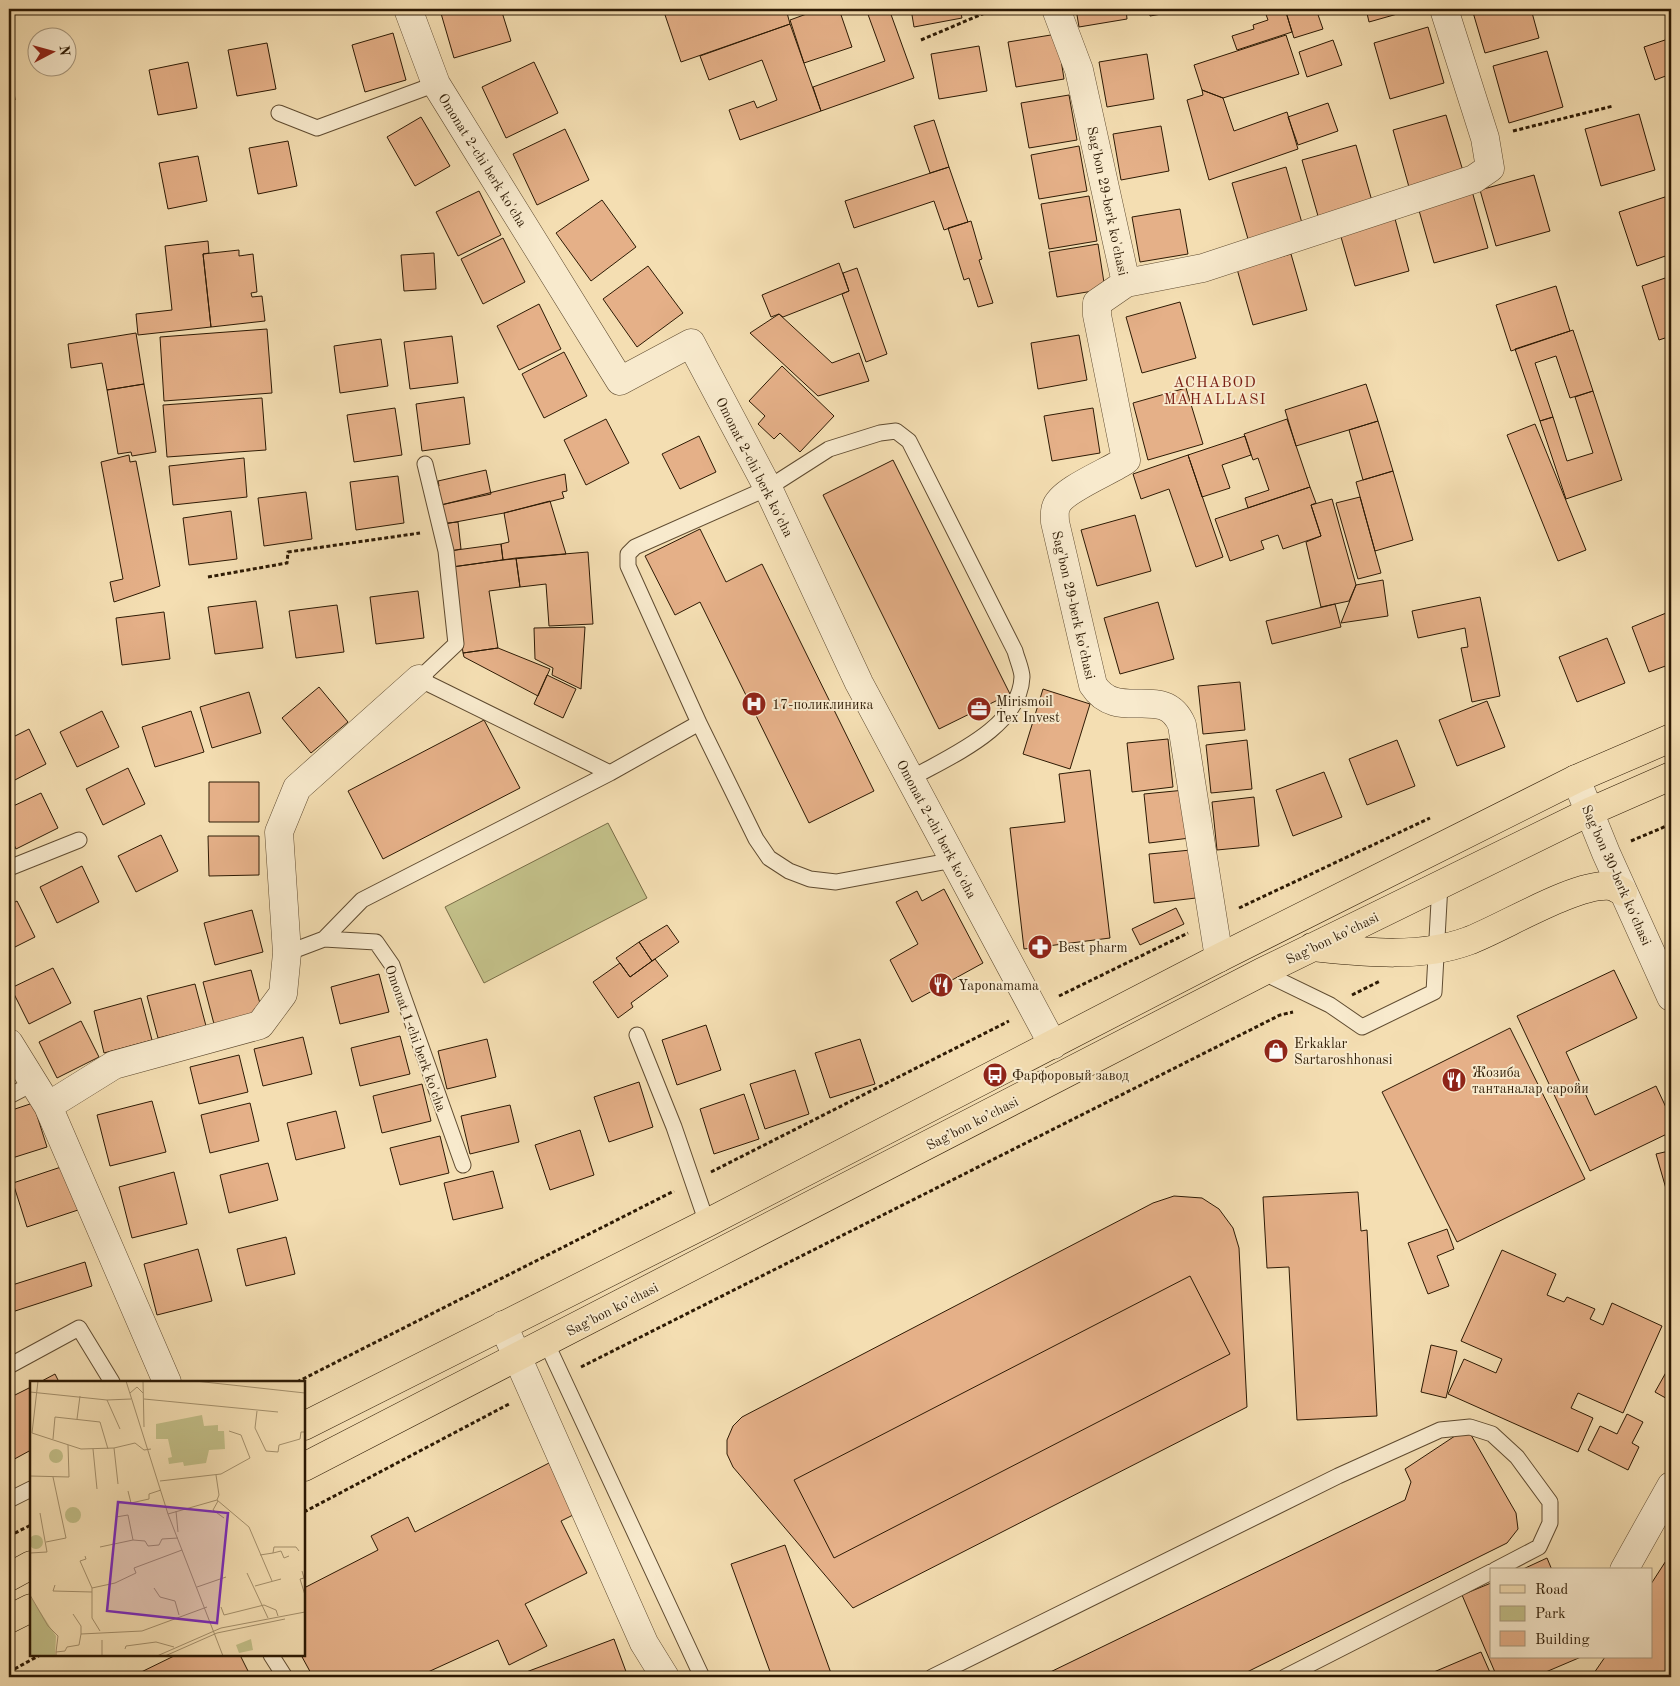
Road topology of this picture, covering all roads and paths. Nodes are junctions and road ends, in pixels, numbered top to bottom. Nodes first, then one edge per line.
1 (408, 9) edge
2 (994, 9) edge
3 (1056, 9) edge
4 (1444, 9) edge
5 (921, 40) dead end
6 (436, 84) junction
7 (1613, 106) dead end
8 (279, 113) dead end
9 (1486, 138) junction
10 (1126, 283) junction
11 (425, 464) dead end
12 (768, 488) junction
13 (441, 530) junction
14 (208, 577) dead end
15 (419, 679) junction
16 (699, 722) junction
17 (1671, 738) edge
18 (610, 773) junction
19 (1671, 776) edge
20 (910, 779) junction
21 (1576, 779) junction
22 (1589, 812) junction
23 (1436, 815) dead end
24 (1671, 824) edge
25 (79, 840) dead end
26 (1606, 853) junction
27 (954, 860) junction
28 (9, 868) edge
29 (1440, 884) junction
30 (1623, 892) junction
31 (1213, 920) junction
32 (324, 939) junction
33 (1312, 947) junction
34 (1437, 948) junction
35 (287, 953) junction
36 (1219, 958) junction
37 (1262, 972) junction
38 (1382, 980) dead end
39 (1671, 997) edge
40 (1330, 1004) junction
41 (1033, 1009) junction
42 (637, 1035) dead end
43 (9, 1043) edge
44 (1053, 1045) junction
45 (34, 1082) junction
46 (9, 1096) edge
47 (48, 1106) junction
48 (463, 1165) dead end
49 (692, 1182) junction
50 (707, 1223) junction
51 (503, 1325) junction
52 (546, 1342) junction
53 (519, 1357) junction
54 (9, 1366) edge
55 (563, 1376) junction
56 (111, 1381) edge
57 (167, 1381) edge
58 (299, 1381) edge
59 (534, 1390) junction
60 (305, 1425) edge
61 (305, 1466) edge
62 (1671, 1486) edge
63 (30, 1490) edge
64 (9, 1500) edge
65 (305, 1511) edge
66 (30, 1526) edge
67 (9, 1536) edge
68 (30, 1566) edge
69 (1499, 1568) edge
70 (1625, 1568) edge
71 (1490, 1573) edge
72 (9, 1577) edge
73 (30, 1608) edge
74 (9, 1619) edge
75 (38, 1656) edge
76 (272, 1656) edge
77 (9, 1672) edge
78 (285, 1677) edge
79 (665, 1677) edge
80 (702, 1677) edge
81 (932, 1677) edge
82 (1285, 1677) edge

1 - 6 street, Omonat 2-chi berk ko'cha
2 - 5 path
3 - 10 street, Sag'bon 29-berk ko'chasi
4 - 9 street
6 - 8 lane
6 - 12 street, Omonat 2-chi berk ko'cha
7 - 9 path
9 - 10 street
10 - 31 street, Sag'bon 29-berk ko'chasi
11 - 13 lane
12 - 16 lane
12 - 20 street, Omonat 2-chi berk ko'cha
12 - 20 lane
13 - 14 path
13 - 15 lane
15 - 18 lane
15 - 35 street
16 - 18 lane
16 - 27 lane
17 - 21 main road
18 - 32 lane
19 - 22 main road, Sag’bon ko’chasi
20 - 27 street, Omonat 2-chi berk ko'cha
21 - 22 street, Sag'bon 30-berk ko'chasi
21 - 36 main road
22 - 26 street, Sag'bon 30-berk ko'chasi
22 - 29 main road, Sag’bon ko’chasi
23 - 31 path
24 - 26 path
25 - 28 lane
26 - 30 street, Sag'bon 30-berk ko'chasi
27 - 41 street, Omonat 2-chi berk ko'cha
29 - 33 main road, Sag’bon ko’chasi
29 - 34 lane
30 - 34 main road
30 - 39 street, Sag'bon 30-berk ko'chasi
31 - 36 street, Sag'bon 29-berk ko'chasi
31 - 41 path
32 - 35 lane, Omonat 1-chi berk ko'cha
32 - 48 lane, Omonat 1-chi berk ko'cha
33 - 34 main road
33 - 37 main road, Sag’bon ko’chasi
34 - 40 lane
35 - 47 street
36 - 44 main road
37 - 40 lane
37 - 52 main road, Sag’bon ko’chasi
38 - 40 path
40 - 55 path
41 - 44 street, Omonat 2-chi berk ko'cha
41 - 49 path
42 - 49 lane
43 - 45 street
44 - 50 main road
45 - 46 lane
45 - 47 street
47 - 57 street
49 - 50 lane
49 - 58 path
50 - 51 main road
51 - 53 street
51 - 60 main road
52 - 53 main road, Sag’bon ko’chasi
52 - 55 lane
53 - 59 street
53 - 61 main road, Sag’bon ko’chasi
54 - 56 lane
55 - 80 lane
59 - 65 path
59 - 79 street
62 - 70 street
63 - 64 lane
66 - 67 path
68 - 72 main road
69 - 81 lane
71 - 82 lane
73 - 74 main road
75 - 77 path
76 - 78 lane

